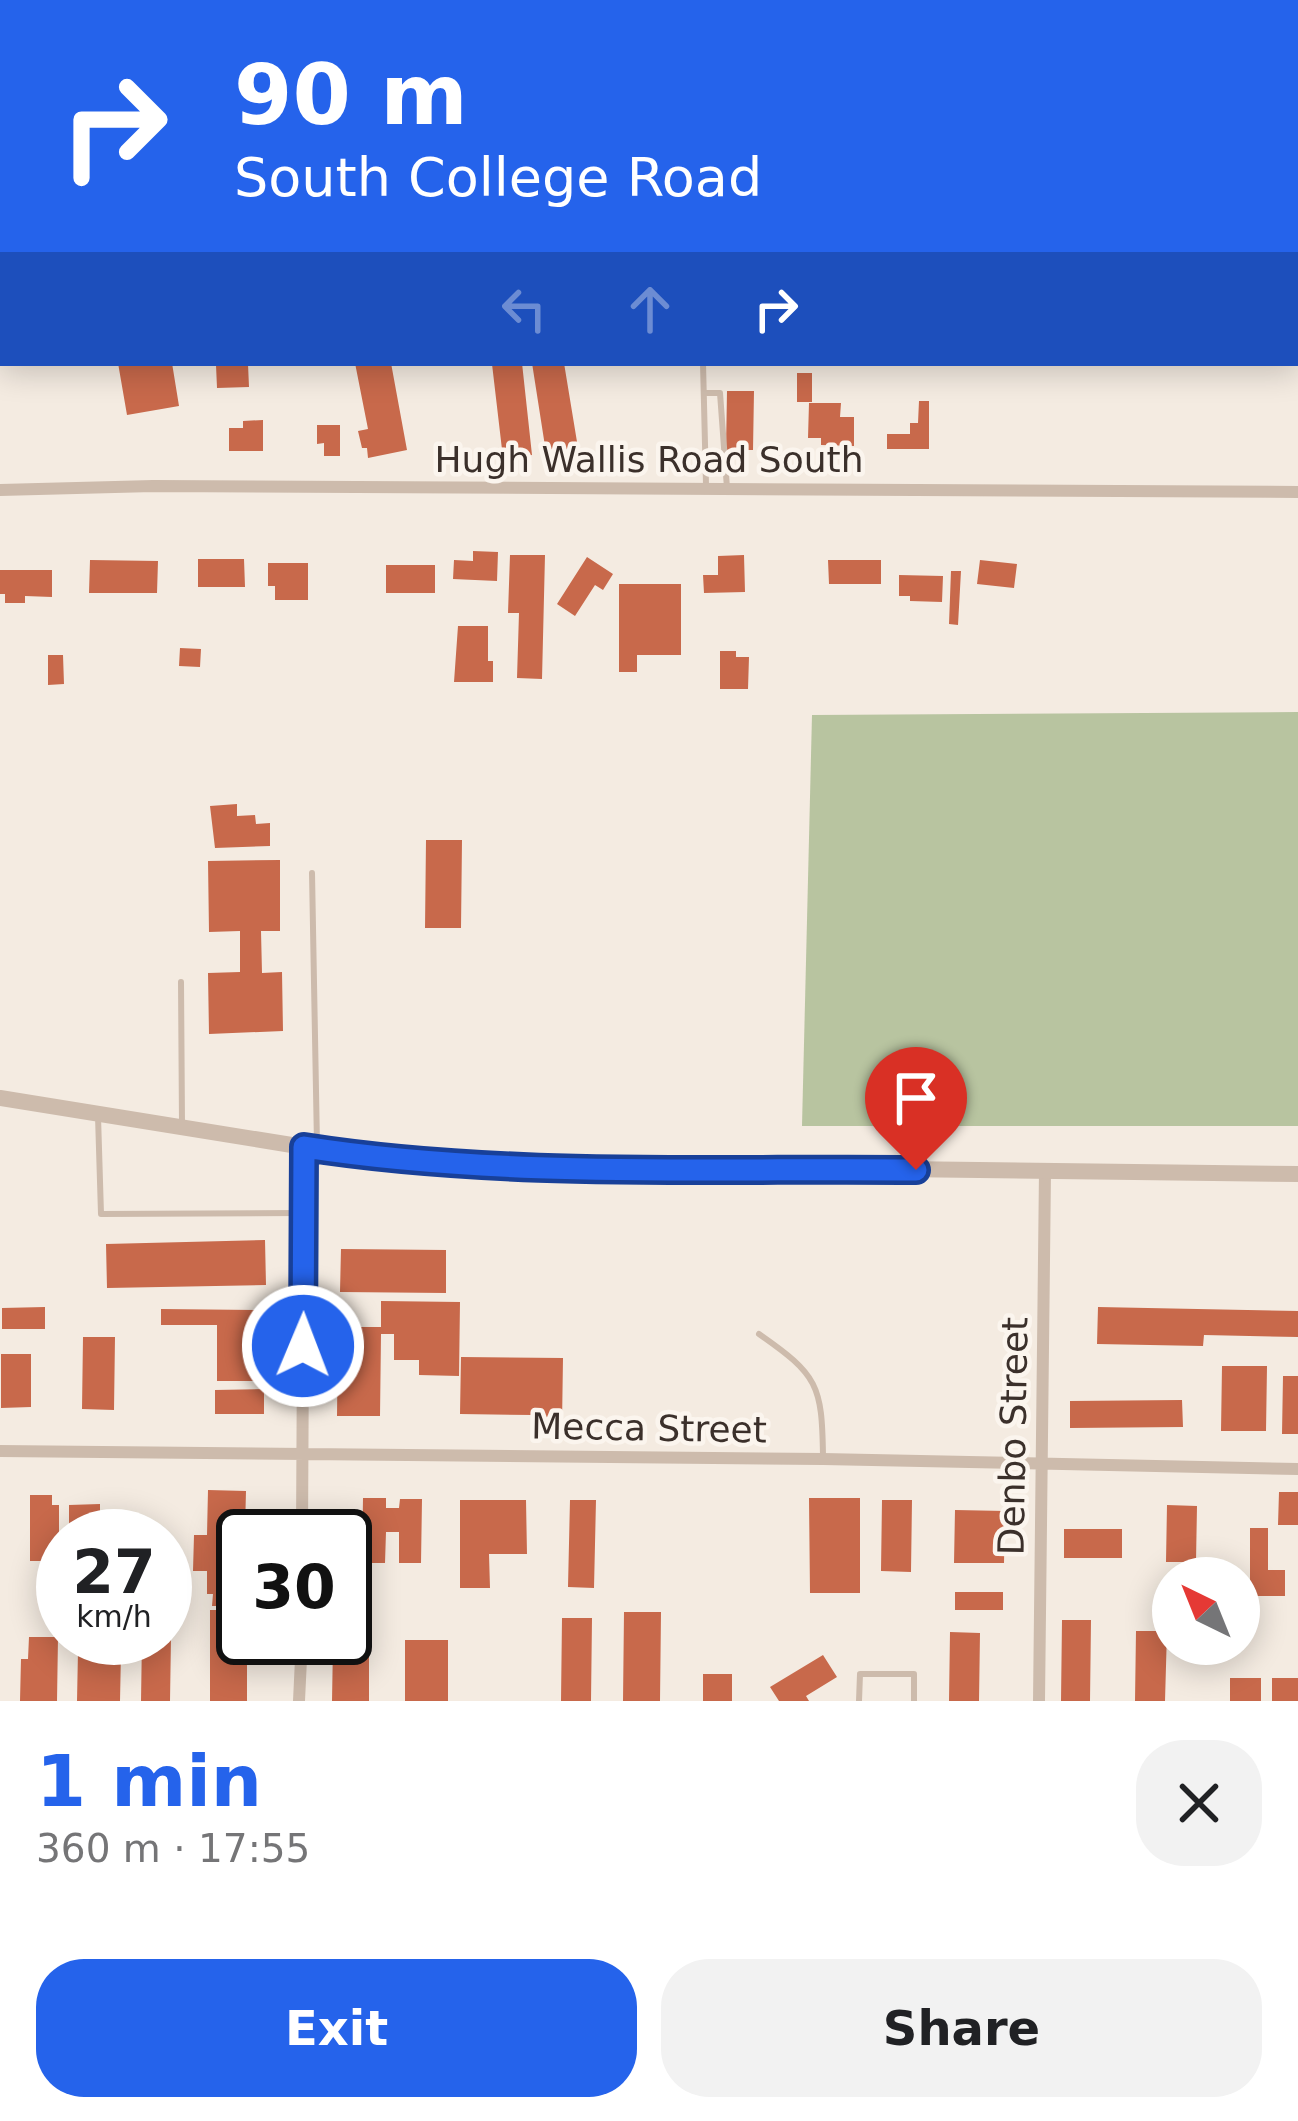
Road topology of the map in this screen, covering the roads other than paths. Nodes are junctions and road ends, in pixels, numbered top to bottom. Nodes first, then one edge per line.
1 (704, 366) edge
2 (705, 393) junction
3 (0, 490) edge
4 (706, 490) junction
5 (727, 490) junction
6 (1298, 492) edge
7 (312, 874) dead end
8 (181, 982) dead end
9 (0, 1098) edge
10 (98, 1112) junction
11 (182, 1126) junction
12 (310, 1148) junction
13 (1045, 1171) junction
14 (1298, 1174) edge
15 (305, 1214) junction
16 (759, 1334) dead end
17 (0, 1451) edge
18 (305, 1455) junction
19 (823, 1459) junction
20 (1043, 1466) junction
21 (1298, 1469) edge
22 (303, 1509) edge
23 (301, 1665) edge
24 (299, 1701) edge
25 (860, 1701) edge
26 (914, 1701) edge
27 (1039, 1701) edge

1 - 2 lane
2 - 4 lane
2 - 5 lane
3 - 4 street, Hugh Wallis Road South
4 - 5 street, Hugh Wallis Road South
5 - 6 street, Hugh Wallis Road South
7 - 12 lane
8 - 11 lane
9 - 10 street
10 - 11 street
10 - 15 lane
11 - 12 street
12 - 13 street
12 - 15 street
13 - 14 street
13 - 20 street, Denbo Street
15 - 18 street
16 - 19 lane
17 - 18 street, Mecca Street
18 - 19 street, Mecca Street
18 - 22 street
19 - 20 street, Mecca Street
20 - 21 street, Mecca Street
20 - 27 street, Denbo Street
23 - 24 street
25 - 26 lane

